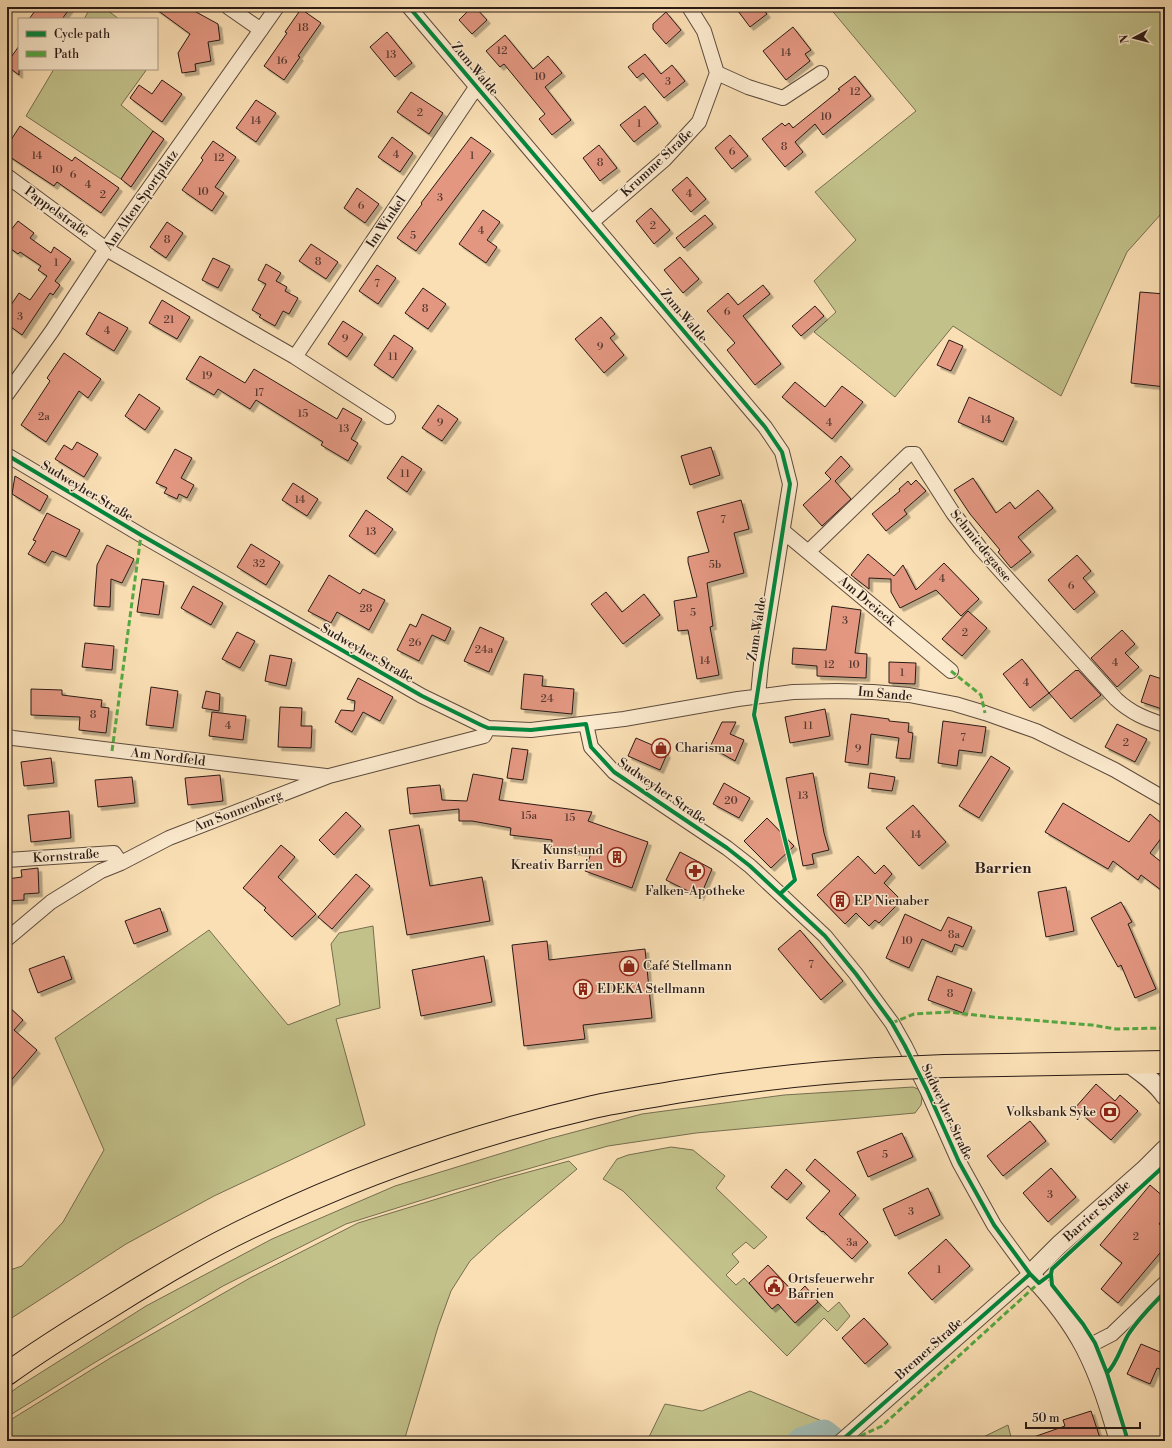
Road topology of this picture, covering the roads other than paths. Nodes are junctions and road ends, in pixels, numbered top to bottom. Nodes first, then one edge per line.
1 (228, 7) edge
2 (277, 7) edge
3 (409, 7) edge
4 (689, 7) edge
5 (261, 30) junction
6 (717, 73) junction
7 (821, 73) dead end
8 (477, 86) junction
9 (7, 176) edge
10 (592, 222) junction
11 (106, 249) junction
12 (295, 357) junction
13 (7, 394) edge
14 (388, 417) dead end
15 (7, 454) edge
16 (784, 532) junction
17 (808, 552) junction
18 (951, 671) dead end
19 (758, 696) junction
20 (586, 724) junction
21 (1165, 726) edge
22 (488, 728) junction
23 (7, 736) edge
24 (329, 776) junction
25 (1165, 799) edge
26 (7, 860) edge
27 (121, 863) junction
28 (7, 940) edge
29 (1127, 1062) junction
30 (1165, 1062) edge
31 (1165, 1096) edge
32 (1165, 1149) edge
33 (1030, 1274) junction
34 (1165, 1283) edge
35 (1085, 1348) junction
36 (7, 1374) edge
37 (845, 1438) edge
38 (1119, 1441) edge

1 - 5 street
2 - 5 street, Am Alten Sportplatz
3 - 8 street, Zum Walde
4 - 6 street
5 - 11 street, Am Alten Sportplatz
6 - 7 street
6 - 10 street, Krumme Straße
8 - 10 street, Zum Walde
8 - 12 street, Im Winkel
9 - 11 street, Pappelstraße
10 - 16 street, Zum Walde
11 - 12 street
11 - 13 street, Am Alten Sportplatz
12 - 14 street
15 - 22 street, Sudweyher Straße
16 - 17 street, Am Dreieck
16 - 19 street, Zum Walde
17 - 18 street, Am Dreieck
17 - 21 street, Schmiedegasse
19 - 20 street, Im Sande
19 - 25 street, Im Sande
20 - 22 street, Sudweyher Straße
20 - 33 street, Sudweyher Straße
22 - 24 street, Am Sonnenberg
23 - 24 street, Am Nordfeld
24 - 27 street, Am Sonnenberg
26 - 27 street, Kornstraße
27 - 28 street, Am Sonnenberg
29 - 30 main road
29 - 31 street
29 - 36 main road, bridge
32 - 33 street, Barrier Straße
33 - 35 street
33 - 37 street, Bremer Straße
34 - 35 street
35 - 38 street

